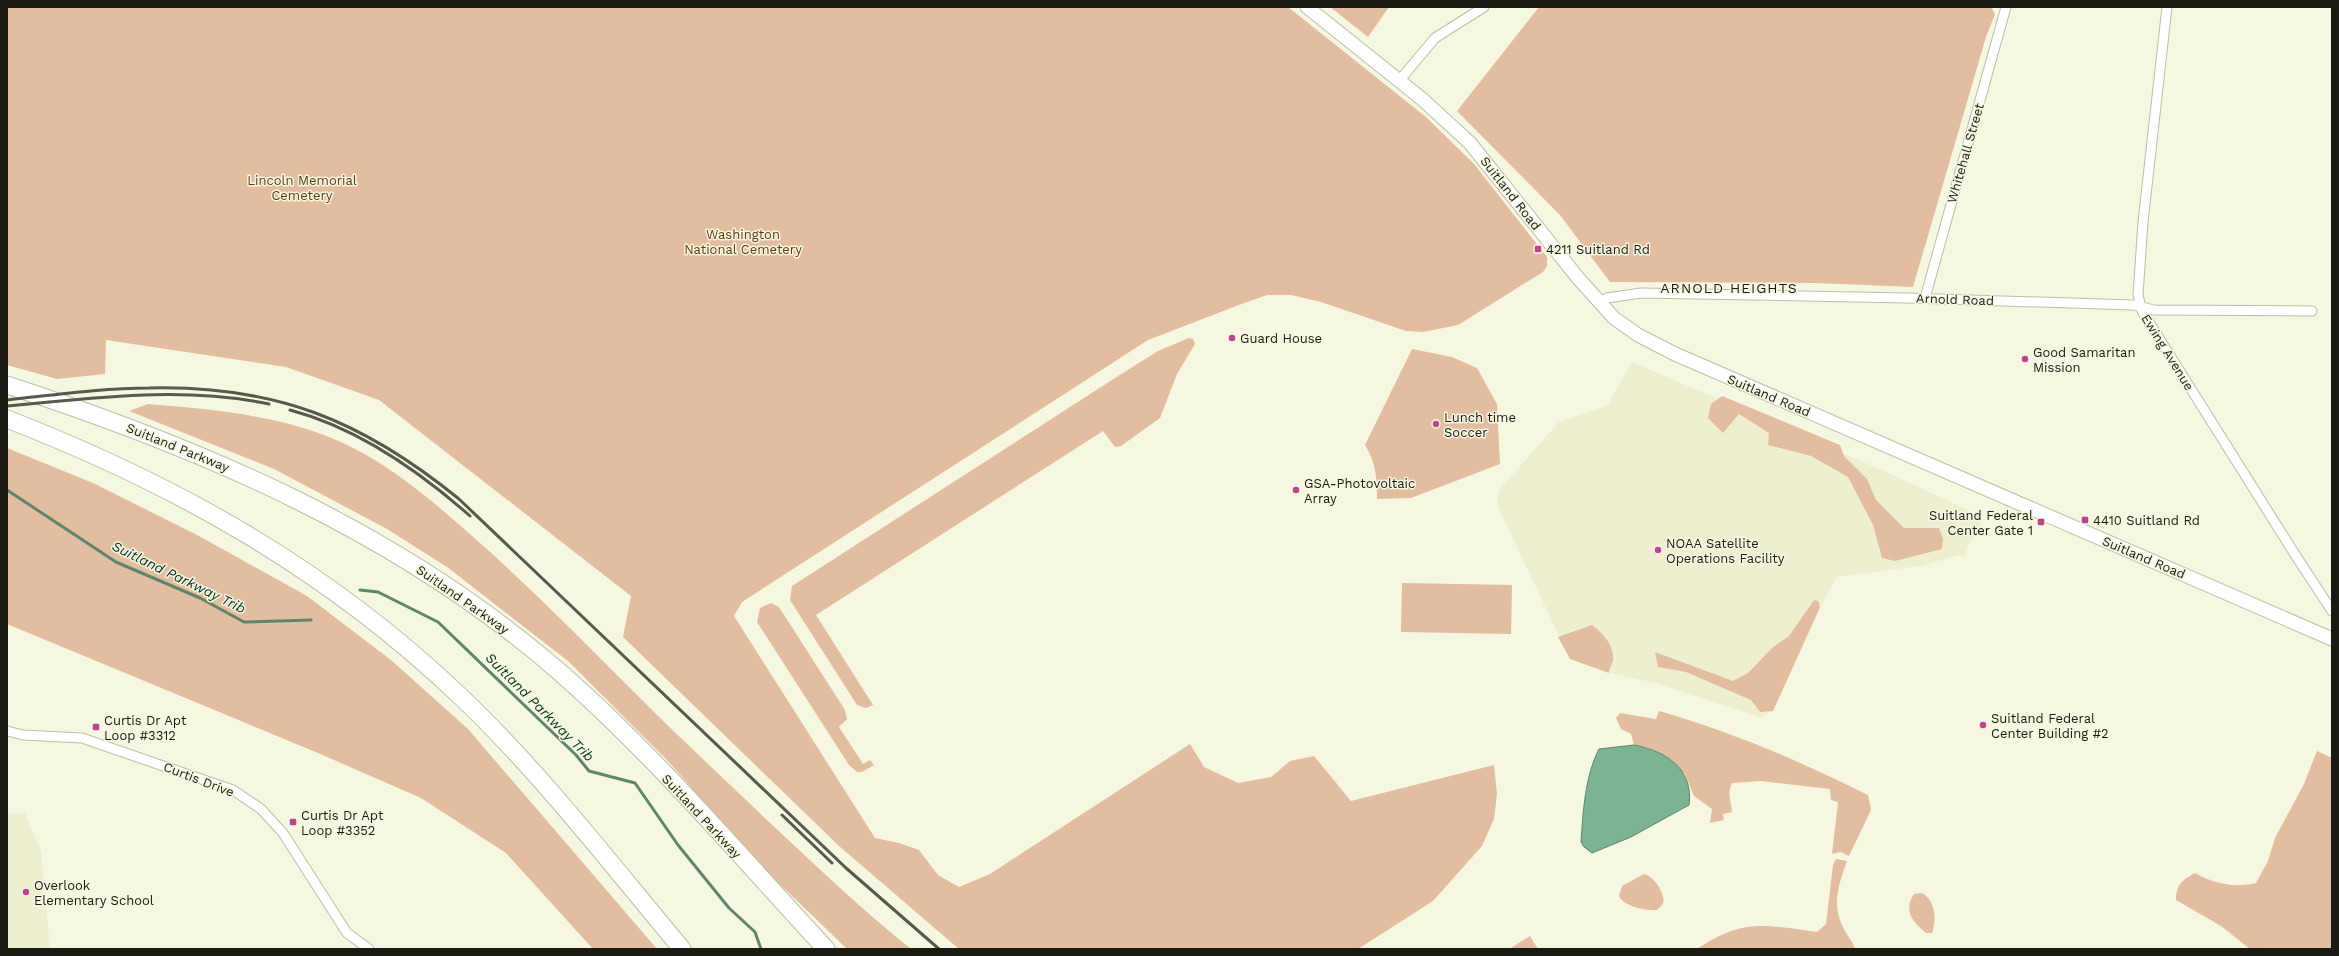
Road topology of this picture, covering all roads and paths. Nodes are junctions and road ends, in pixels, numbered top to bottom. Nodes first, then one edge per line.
1 (1306, 7) edge
2 (1484, 7) edge
3 (2006, 7) edge
4 (2167, 7) edge
5 (1399, 81) junction
6 (1925, 298) junction
7 (1600, 304) junction
8 (2141, 306) junction
9 (2312, 311) dead end
10 (7, 385) edge
11 (7, 419) edge
12 (2332, 611) edge
13 (2331, 637) edge
14 (7, 731) edge
15 (369, 949) edge
16 (682, 949) edge
17 (826, 949) edge

1 - 5 main road, Suitland Road
2 - 5 street
3 - 6 street, Whitehall Street
4 - 8 street, Ewing Avenue
5 - 7 main road, Suitland Road
6 - 7 street, Arnold Road
6 - 8 street, Arnold Road
7 - 13 main road, Suitland Road
8 - 9 street, Arnold Road
8 - 12 street, Ewing Avenue
10 - 17 highway, Suitland Parkway
11 - 16 highway
14 - 15 street, Curtis Drive

